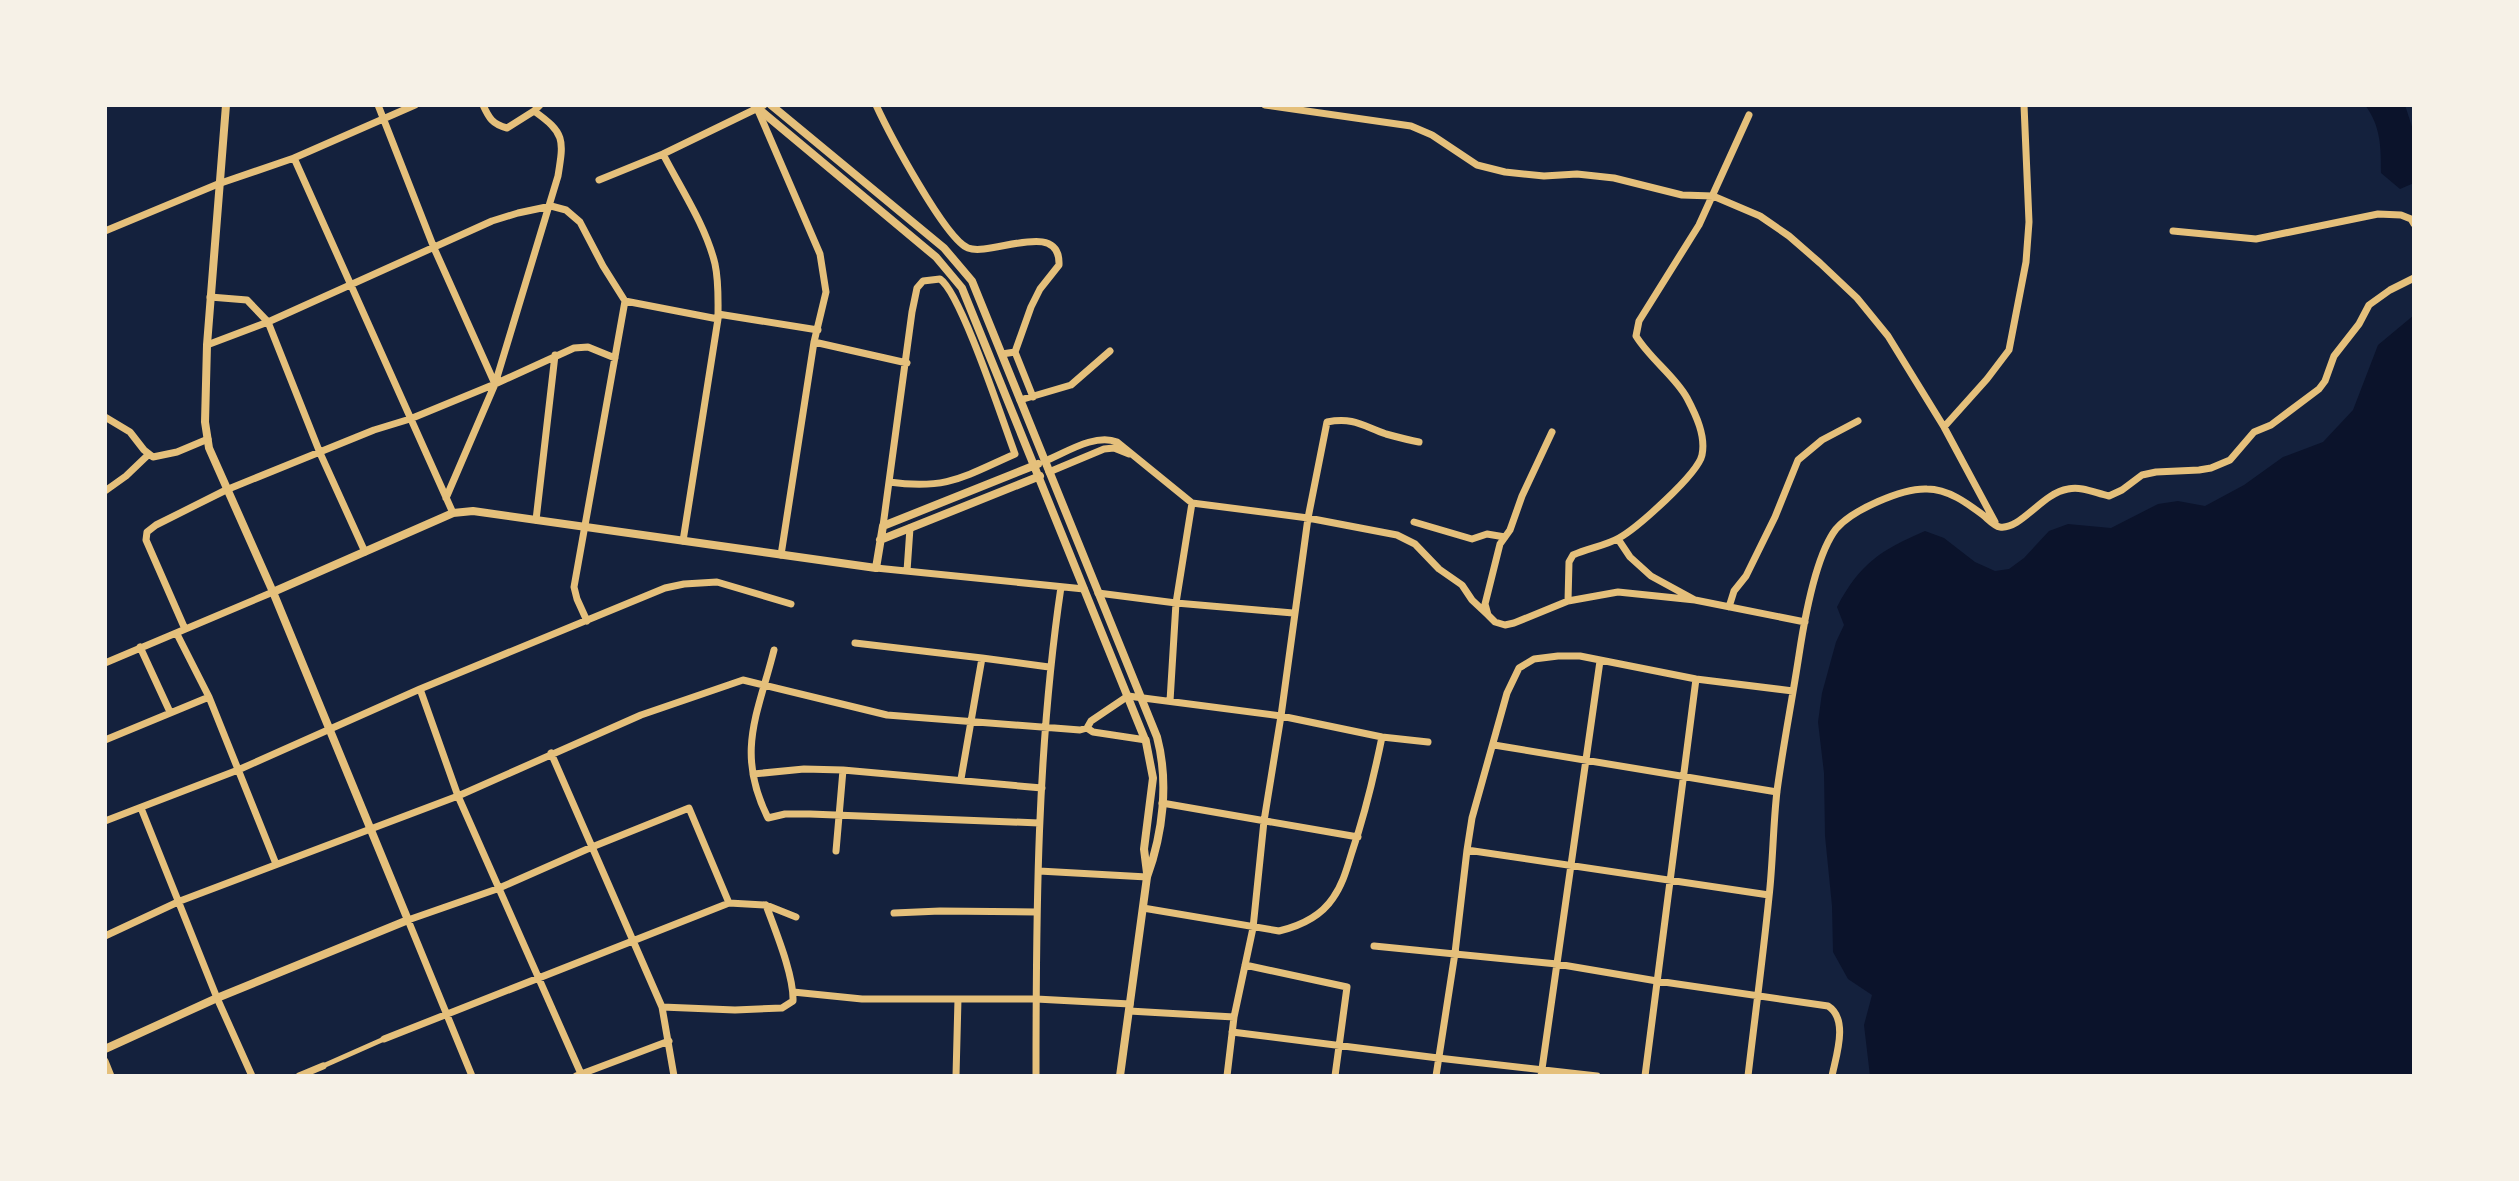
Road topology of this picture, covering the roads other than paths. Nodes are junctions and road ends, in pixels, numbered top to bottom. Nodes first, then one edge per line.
1 (226, 105) edge
2 (378, 105) edge
3 (415, 105) edge
4 (482, 105) edge
5 (771, 105) edge
6 (876, 105) edge
7 (1265, 105) edge
8 (2024, 105) edge
9 (758, 106) edge
10 (537, 108) edge
11 (1749, 116) dead end
12 (384, 118) junction
13 (663, 154) junction
14 (294, 158) junction
15 (599, 180) dead end
16 (218, 184) junction
17 (1713, 197) junction
18 (551, 206) junction
19 (2414, 224) edge
20 (105, 231) edge
21 (2173, 231) dead end
22 (434, 248) junction
23 (2414, 278) edge
24 (350, 285) junction
25 (210, 297) junction
26 (625, 301) junction
27 (718, 317) junction
28 (268, 322) junction
29 (818, 330) junction
30 (814, 342) junction
31 (207, 345) junction
32 (1110, 351) dead end
33 (1015, 352) junction
34 (555, 355) junction
35 (1002, 355) junction
36 (615, 358) junction
37 (907, 363) junction
38 (495, 384) junction
39 (1033, 397) junction
40 (1020, 400) junction
41 (105, 417) edge
42 (410, 419) junction
43 (1858, 421) dead end
44 (1944, 427) junction
45 (1552, 432) dead end
46 (208, 439) junction
47 (1419, 442) dead end
48 (320, 453) junction
49 (149, 454) junction
50 (1136, 457) junction
51 (1045, 461) junction
52 (1034, 466) junction
53 (1049, 472) junction
54 (1038, 476) junction
55 (889, 482) junction
56 (226, 490) junction
57 (105, 491) edge
58 (446, 498) junction
59 (1192, 503) junction
60 (453, 513) junction
61 (1308, 518) junction
62 (536, 520) junction
63 (1415, 522) dead end
64 (883, 526) junction
65 (1997, 526) junction
66 (584, 527) junction
67 (910, 528) junction
68 (1505, 537) junction
69 (1618, 539) junction
70 (880, 540) junction
71 (682, 541) junction
72 (365, 552) junction
73 (781, 555) junction
74 (876, 568) junction
75 (907, 571) junction
76 (1061, 587) junction
77 (1084, 590) junction
78 (273, 592) junction
79 (1098, 593) junction
80 (1695, 600) junction
81 (1568, 601) junction
82 (1176, 603) junction
83 (791, 604) dead end
84 (1729, 607) junction
85 (1293, 612) junction
86 (1488, 615) junction
87 (587, 621) junction
88 (1805, 622) junction
89 (185, 629) junction
90 (177, 634) junction
91 (855, 643) dead end
92 (140, 647) junction
93 (774, 650) dead end
94 (982, 658) junction
95 (1600, 661) junction
96 (105, 663) edge
97 (1049, 667) junction
98 (1696, 678) junction
99 (765, 685) junction
100 (420, 689) junction
101 (1793, 691) junction
102 (1128, 696) junction
103 (209, 697) junction
104 (1142, 698) junction
105 (1170, 701) junction
106 (170, 712) junction
107 (1281, 716) junction
108 (970, 723) junction
109 (1045, 727) junction
110 (1087, 728) junction
111 (330, 731) junction
112 (1382, 737) junction
113 (105, 740) edge
114 (1146, 740) junction
115 (1428, 742) dead end
116 (1494, 745) junction
117 (551, 753) junction
118 (1585, 760) junction
119 (843, 769) junction
120 (238, 770) junction
121 (753, 774) junction
122 (1685, 777) junction
123 (961, 779) junction
124 (1042, 788) junction
125 (1777, 792) junction
126 (458, 796) junction
127 (1162, 803) junction
128 (141, 808) junction
129 (839, 816) junction
130 (105, 821) edge
131 (1264, 821) junction
132 (1039, 823) junction
133 (370, 828) junction
134 (1358, 837) junction
135 (592, 847) junction
136 (836, 850) dead end
137 (1467, 850) junction
138 (276, 864) junction
139 (1570, 864) junction
140 (1039, 871) junction
141 (1147, 877) junction
142 (1669, 880) junction
143 (498, 889) junction
144 (1769, 895) junction
145 (180, 901) junction
146 (729, 903) junction
147 (766, 905) junction
148 (1143, 908) junction
149 (1036, 912) junction
150 (894, 913) dead end
151 (796, 917) dead end
152 (408, 920) junction
153 (1253, 928) junction
154 (105, 936) edge
155 (632, 940) junction
156 (1374, 946) dead end
157 (1455, 953) junction
158 (1557, 964) junction
159 (1245, 965) junction
160 (539, 979) junction
161 (1657, 981) junction
162 (793, 996) junction
163 (1757, 997) junction
164 (217, 998) junction
165 (958, 999) junction
166 (1036, 999) junction
167 (662, 1007) junction
168 (1129, 1008) junction
169 (446, 1015) junction
170 (1234, 1017) junction
171 (1232, 1032) junction
172 (384, 1039) joint
173 (669, 1041) junction
174 (1339, 1045) junction
175 (105, 1049) edge
176 (1438, 1058) junction
177 (105, 1061) edge
178 (323, 1066) joint
179 (1541, 1073) edge
180 (580, 1075) edge
181 (111, 1076) edge
182 (252, 1076) edge
183 (299, 1076) edge
184 (471, 1076) edge
185 (674, 1076) edge
186 (956, 1076) edge
187 (1036, 1076) edge
188 (1120, 1076) edge
189 (1227, 1076) edge
190 (1335, 1076) edge
191 (1436, 1076) edge
192 (1597, 1076) edge
193 (1645, 1076) edge
194 (1748, 1076) edge
195 (1832, 1076) edge

1 - 16 street
2 - 12 street
3 - 12 street
4 - 10 street
5 - 35 street
6 - 33 street
7 - 17 street
8 - 44 street
9 - 13 street
9 - 29 street
9 - 52 street
10 - 18 street
11 - 17 street
12 - 14 street
12 - 22 street
13 - 15 street
13 - 27 street
14 - 16 street
14 - 24 street
16 - 20 street
16 - 25 street
17 - 44 street
17 - 69 street
18 - 22 street
18 - 26 street
18 - 38 street
19 - 21 street
22 - 24 street
22 - 38 street
23 - 65 street
24 - 28 street
24 - 42 street
25 - 28 street
25 - 31 street
26 - 27 street
26 - 36 street
27 - 29 street
27 - 71 street
28 - 31 street
28 - 48 street
29 - 30 street
30 - 37 street
30 - 73 street
31 - 46 street
32 - 39 street
33 - 35 street
33 - 39 street
34 - 36 street
34 - 38 street
34 - 62 street
35 - 40 street
36 - 66 street
37 - 55 street
37 - 55 street
38 - 42 street
38 - 58 street
39 - 40 street
40 - 51 street
41 - 49 street
42 - 48 street
42 - 58 street
43 - 84 street
44 - 65 street
45 - 68 street
46 - 49 street
46 - 56 street
47 - 61 street
48 - 56 street
48 - 72 street
49 - 57 street
50 - 51 street
50 - 53 street
50 - 59 street
51 - 52 street
51 - 53 street
52 - 54 street
52 - 64 street
53 - 54 street
53 - 79 street
54 - 67 street
54 - 77 street
55 - 64 street
56 - 78 street
56 - 89 street
58 - 60 street
59 - 61 street
59 - 82 street
60 - 62 street
60 - 72 street
61 - 85 street
61 - 86 street
62 - 66 street
63 - 68 street
64 - 70 street
65 - 88 street
66 - 71 street
66 - 87 street
67 - 70 street
67 - 75 street
68 - 86 street
69 - 80 street
69 - 81 street
70 - 74 street
71 - 73 street
72 - 78 street
73 - 74 street
74 - 75 street
75 - 76 street
76 - 77 street
76 - 97 street
77 - 102 street
78 - 89 street
78 - 111 street
79 - 82 street
79 - 104 street
80 - 81 street
80 - 84 street
81 - 86 street
82 - 85 street
82 - 105 street
83 - 87 street
84 - 88 street
85 - 107 street
87 - 100 street
88 - 101 street
89 - 90 street
90 - 92 street
90 - 103 street
91 - 94 street
92 - 96 street
92 - 106 street
93 - 99 street
94 - 97 street
94 - 108 street
95 - 98 street
95 - 116 street
95 - 118 street
97 - 109 street
98 - 101 street
98 - 122 street
99 - 108 street
99 - 117 street
99 - 121 street
100 - 111 street
100 - 126 street
101 - 125 street
102 - 104 street
102 - 110 street
102 - 114 street
103 - 106 street
103 - 120 street
104 - 105 street
104 - 127 street
105 - 107 street
106 - 113 street
107 - 112 street
107 - 131 street
108 - 109 street
108 - 123 street
109 - 110 street
109 - 124 street
110 - 114 street
111 - 120 street
111 - 133 street
112 - 115 street
112 - 134 street
114 - 141 street
116 - 118 street
116 - 137 street
117 - 126 street
117 - 135 street
118 - 122 street
118 - 139 street
119 - 121 street
119 - 123 street
119 - 129 street
120 - 128 street
120 - 138 street
121 - 129 street
122 - 125 street
122 - 142 street
123 - 124 street
124 - 132 street
125 - 144 street
126 - 133 street
126 - 143 street
127 - 131 street
127 - 141 street
128 - 130 street
128 - 145 street
129 - 132 street
129 - 136 street
131 - 134 street
131 - 153 street
132 - 140 street
133 - 138 street
133 - 152 street
134 - 153 street
135 - 143 street
135 - 146 street
135 - 155 street
137 - 139 street
137 - 157 street
138 - 145 street
139 - 142 street
139 - 158 street
140 - 141 street
140 - 149 street
141 - 148 street
142 - 144 street
142 - 161 street
143 - 152 street
143 - 160 street
144 - 163 street
145 - 154 street
145 - 164 street
146 - 147 street
146 - 155 street
147 - 151 street
147 - 162 street
148 - 153 street
148 - 168 street
149 - 150 street
149 - 166 street
152 - 164 street
152 - 169 street
153 - 159 street
155 - 160 street
155 - 167 street
156 - 157 street
157 - 158 street
157 - 176 street
158 - 161 street
158 - 179 street
159 - 170 street
159 - 174 street
160 - 169 street
160 - 180 street
161 - 163 street
161 - 193 street
162 - 165 street
162 - 167 street
163 - 194 street
163 - 195 street
164 - 175 street
164 - 182 street
165 - 166 street
165 - 186 street
166 - 168 street
166 - 187 street
167 - 173 street
168 - 170 street
168 - 188 street
169 - 172 street
169 - 184 street
170 - 171 street
171 - 174 street
171 - 189 street
172 - 178 street
173 - 180 street
173 - 185 street
174 - 176 street
174 - 190 street
176 - 179 street
176 - 191 street
177 - 181 street
178 - 183 street
179 - 192 street

